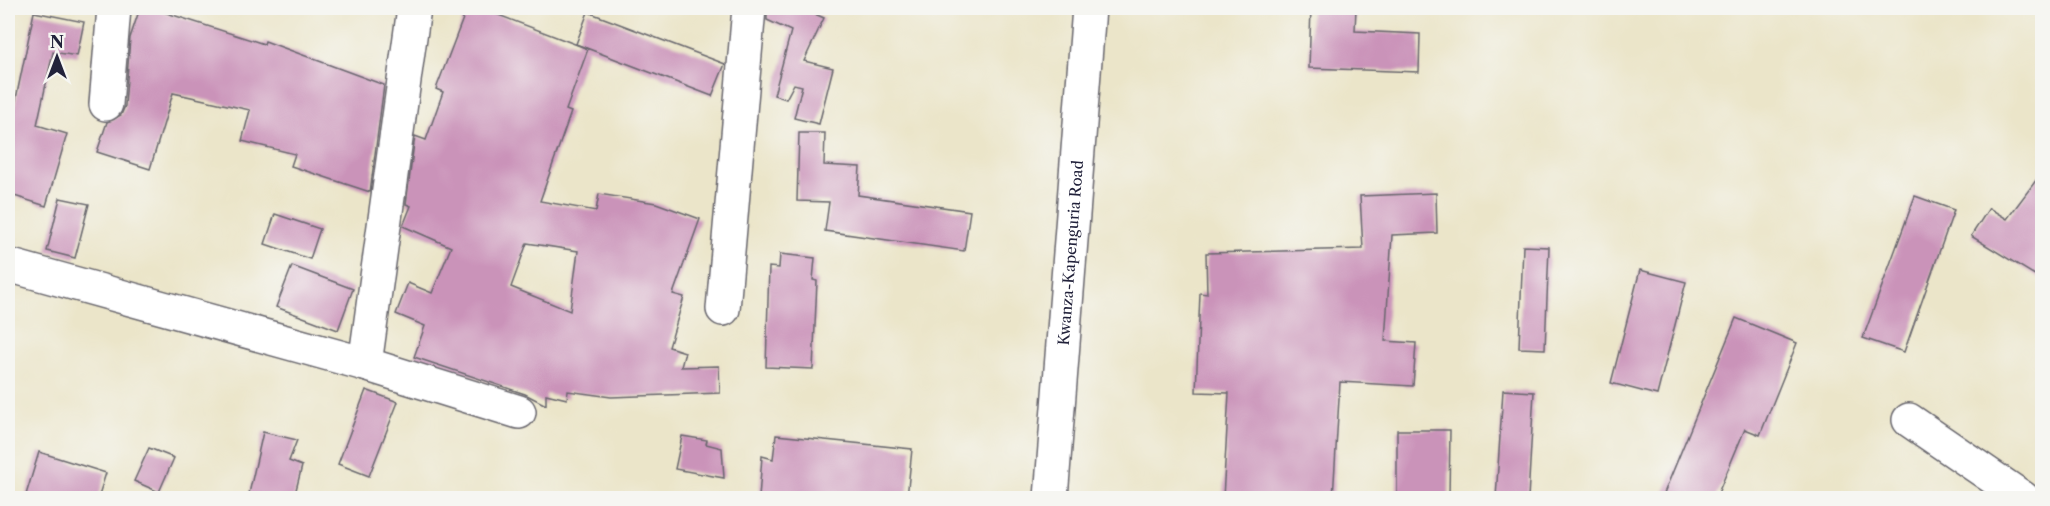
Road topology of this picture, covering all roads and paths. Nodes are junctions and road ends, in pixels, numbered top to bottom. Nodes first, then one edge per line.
1 (114, 8) edge
2 (414, 8) edge
3 (749, 8) edge
4 (1089, 8) edge
5 (106, 104) dead end
6 (8, 265) edge
7 (723, 309) dead end
8 (364, 364) junction
9 (519, 412) dead end
10 (1909, 420) dead end
11 (1052, 498) edge
12 (2023, 498) edge

1 - 5 street
2 - 8 street
3 - 7 street
4 - 11 street, Kwanza-Kapenguria Road
6 - 8 street
8 - 9 street
10 - 12 street

